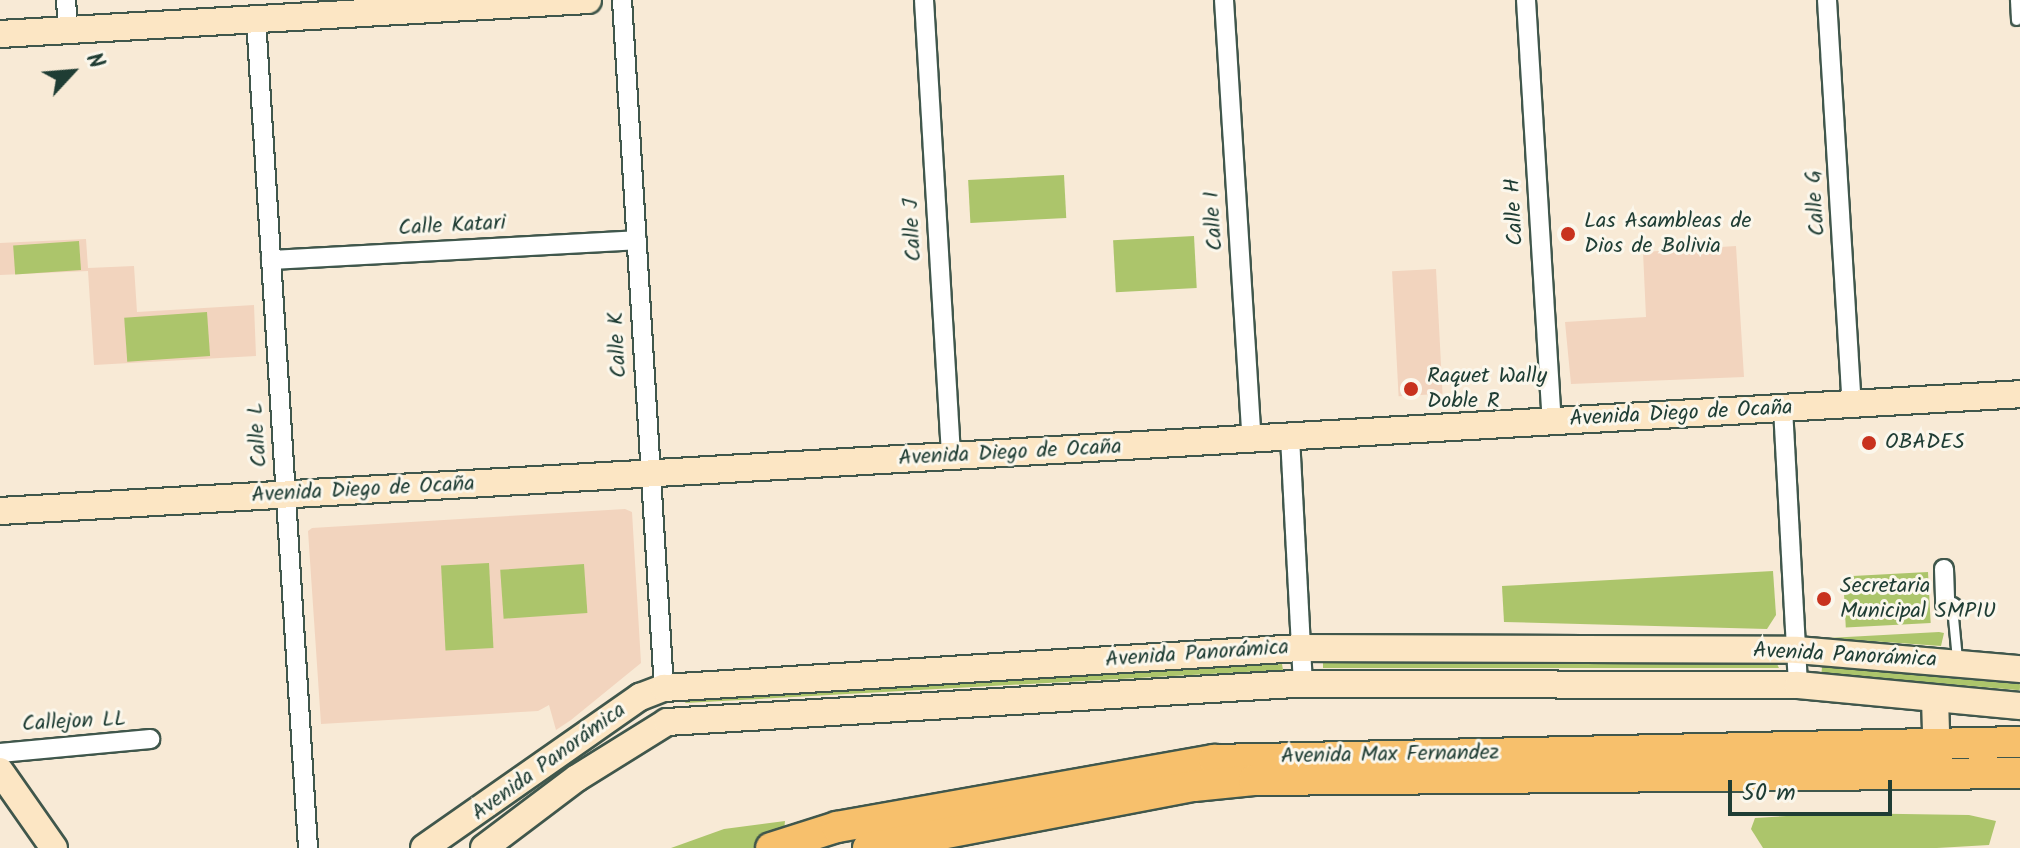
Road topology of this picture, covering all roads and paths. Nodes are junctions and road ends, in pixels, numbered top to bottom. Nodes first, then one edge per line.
1 (66, 0) edge
2 (588, 0) edge
3 (622, 0) edge
4 (924, 0) edge
5 (1224, 0) edge
6 (1526, 0) edge
7 (1827, 0) edge
8 (2015, 0) edge
9 (552, 1) edge
10 (256, 19) junction
11 (2016, 20) dead end
12 (68, 30) junction
13 (0, 34) edge
14 (636, 240) junction
15 (271, 260) junction
16 (2020, 394) edge
17 (1852, 404) junction
18 (1783, 408) junction
19 (1552, 421) junction
20 (1290, 437) junction
21 (1252, 439) junction
22 (951, 456) junction
23 (651, 474) junction
24 (286, 495) junction
25 (0, 511) edge
26 (1944, 569) dead end
27 (1952, 607) joint
28 (1300, 648) junction
29 (1797, 650) junction
30 (1957, 663) junction
31 (2020, 669) edge
32 (1303, 684) junction
33 (1798, 685) junction
34 (664, 688) junction
35 (1935, 699) junction
36 (2020, 706) edge
37 (667, 722) junction
38 (150, 739) dead end
39 (2020, 742) edge
40 (0, 753) edge
41 (1936, 758) junction
42 (0, 771) edge
43 (1215, 772) junction
44 (2020, 773) edge
45 (54, 848) edge
46 (308, 848) edge
47 (424, 848) edge
48 (484, 848) edge
49 (771, 848) edge
50 (868, 848) edge

1 - 12 street
2 - 9 main road
3 - 14 street, Calle K
4 - 22 street, Calle J
5 - 21 street, Calle I
6 - 19 street, Calle H
7 - 17 street, Calle G
8 - 11 lane
9 - 10 main road
10 - 12 main road
10 - 15 street, Calle L
12 - 13 main road
14 - 15 street, Calle Katari
14 - 23 street, Calle K
15 - 24 street, Calle L
16 - 17 main road, Avenida Diego de Ocaña
17 - 18 main road, Avenida Diego de Ocaña
18 - 19 main road, Avenida Diego de Ocaña
18 - 29 street
19 - 20 main road, Avenida Diego de Ocaña
20 - 21 main road, Avenida Diego de Ocaña
20 - 28 street
21 - 22 main road, Avenida Diego de Ocaña
22 - 23 main road, Avenida Diego de Ocaña
23 - 24 main road, Avenida Diego de Ocaña
23 - 34 street, Calle K
24 - 25 main road, Avenida Diego de Ocaña
24 - 46 street, Calle L
26 - 27 street
27 - 30 lane
28 - 29 main road, Avenida Panorámica
28 - 32 street
28 - 34 main road, Avenida Panorámica
29 - 30 main road, Avenida Panorámica
29 - 33 street
30 - 31 main road, Avenida Panorámica
32 - 33 main road, Avenida Panorámica
32 - 37 main road, Avenida Panorámica
33 - 35 main road, Avenida Panorámica
34 - 37 main road
34 - 47 main road, Avenida Panorámica
35 - 36 main road, Avenida Panorámica
35 - 41 main road
37 - 48 main road, Avenida Panorámica
38 - 40 street, Callejon LL
39 - 41 main road, Avenida Max Fernandez
41 - 43 main road, Avenida Max Fernandez
41 - 44 main road, Avenida Max Fernandez
42 - 45 main road
43 - 49 main road, Avenida Max Fernandez
43 - 50 main road, Avenida Max Fernandez

